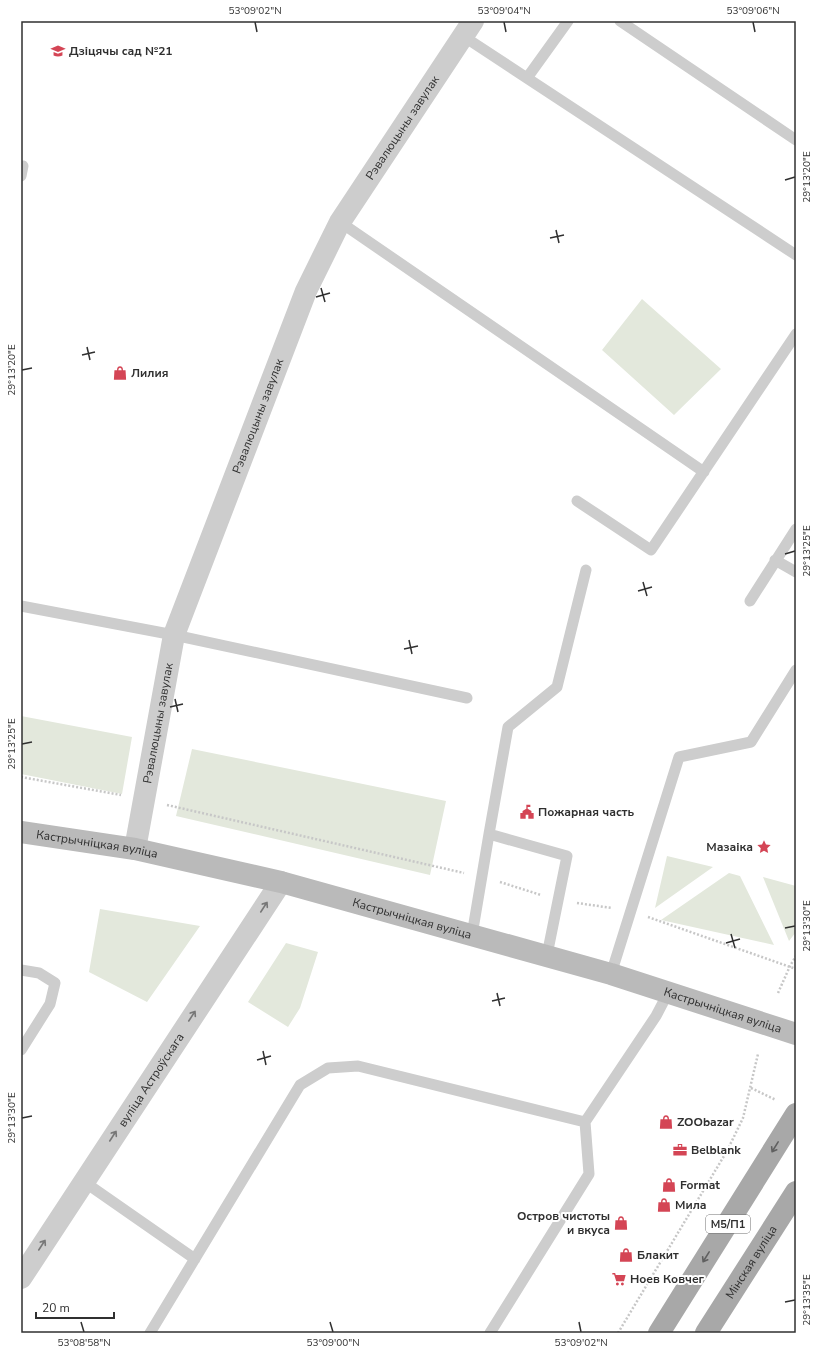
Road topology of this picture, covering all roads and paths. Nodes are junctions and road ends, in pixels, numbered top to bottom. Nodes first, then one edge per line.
1 (568, 21) edge
2 (620, 21) edge
3 (468, 29) edge
4 (527, 78) junction
5 (796, 140) edge
6 (340, 222) junction
7 (796, 255) edge
8 (796, 334) edge
9 (704, 472) junction
10 (577, 501) dead end
11 (796, 529) edge
12 (776, 560) junction
13 (586, 570) dead end
14 (796, 572) edge
15 (750, 601) dead end
16 (21, 606) edge
17 (174, 634) junction
18 (796, 670) edge
19 (467, 698) dead end
20 (21, 777) edge
21 (144, 800) junction
22 (21, 832) edge
23 (489, 834) junction
24 (135, 849) junction
25 (482, 877) junction
26 (281, 882) junction
27 (558, 900) junction
28 (631, 911) junction
29 (472, 935) junction
30 (547, 955) junction
31 (796, 956) edge
32 (790, 966) junction
33 (796, 969) edge
34 (21, 970) edge
35 (611, 974) junction
36 (668, 993) junction
37 (778, 993) dead end
38 (796, 1034) edge
39 (21, 1050) edge
40 (758, 1054) dead end
41 (751, 1088) junction
42 (790, 1109) edge
43 (584, 1122) junction
44 (83, 1181) junction
45 (796, 1192) edge
46 (195, 1259) junction
47 (21, 1278) edge
48 (150, 1333) edge
49 (490, 1333) edge
50 (618, 1333) edge
51 (659, 1333) edge
52 (706, 1333) edge

1 - 4 lane
2 - 5 lane
3 - 4 lane
3 - 6 street, Рэвалюцыны завулак
4 - 7 lane
6 - 9 lane
6 - 17 street, Рэвалюцыны завулак
8 - 9 lane
9 - 10 lane
11 - 12 lane
12 - 14 lane
12 - 15 lane
13 - 23 lane
16 - 17 lane
17 - 19 lane
17 - 21 street, Рэвалюцыны завулак
18 - 28 lane
20 - 21 path
21 - 24 street, Рэвалюцыны завулак
21 - 25 path
22 - 24 main road, Кастрычніцкая вуліца
23 - 25 lane
23 - 27 lane
24 - 26 main road, Кастрычніцкая вуліца
25 - 27 path
25 - 29 lane
26 - 29 main road, Кастрычніцкая вуліца
44 -> 26 street, вуліца Астроўскага
27 - 28 path
27 - 30 lane
28 - 32 path
28 - 35 lane
29 - 30 main road, Кастрычніцкая вуліца
30 - 35 main road, Кастрычніцкая вуліца
31 - 32 path
32 - 33 path
32 - 37 path
34 - 39 lane
35 - 36 main road, Кастрычніцкая вуліца
36 - 38 main road, Кастрычніцкая вуліца
36 - 43 lane
40 - 41 path
41 - 42 path
41 - 50 path
42 -> 51 main road, М5/П1
43 - 46 lane
43 - 49 lane
44 - 46 lane
47 -> 44 street, вуліца Астроўскага
45 - 52 main road, Мінская вуліца / М5/П1
46 - 48 lane

